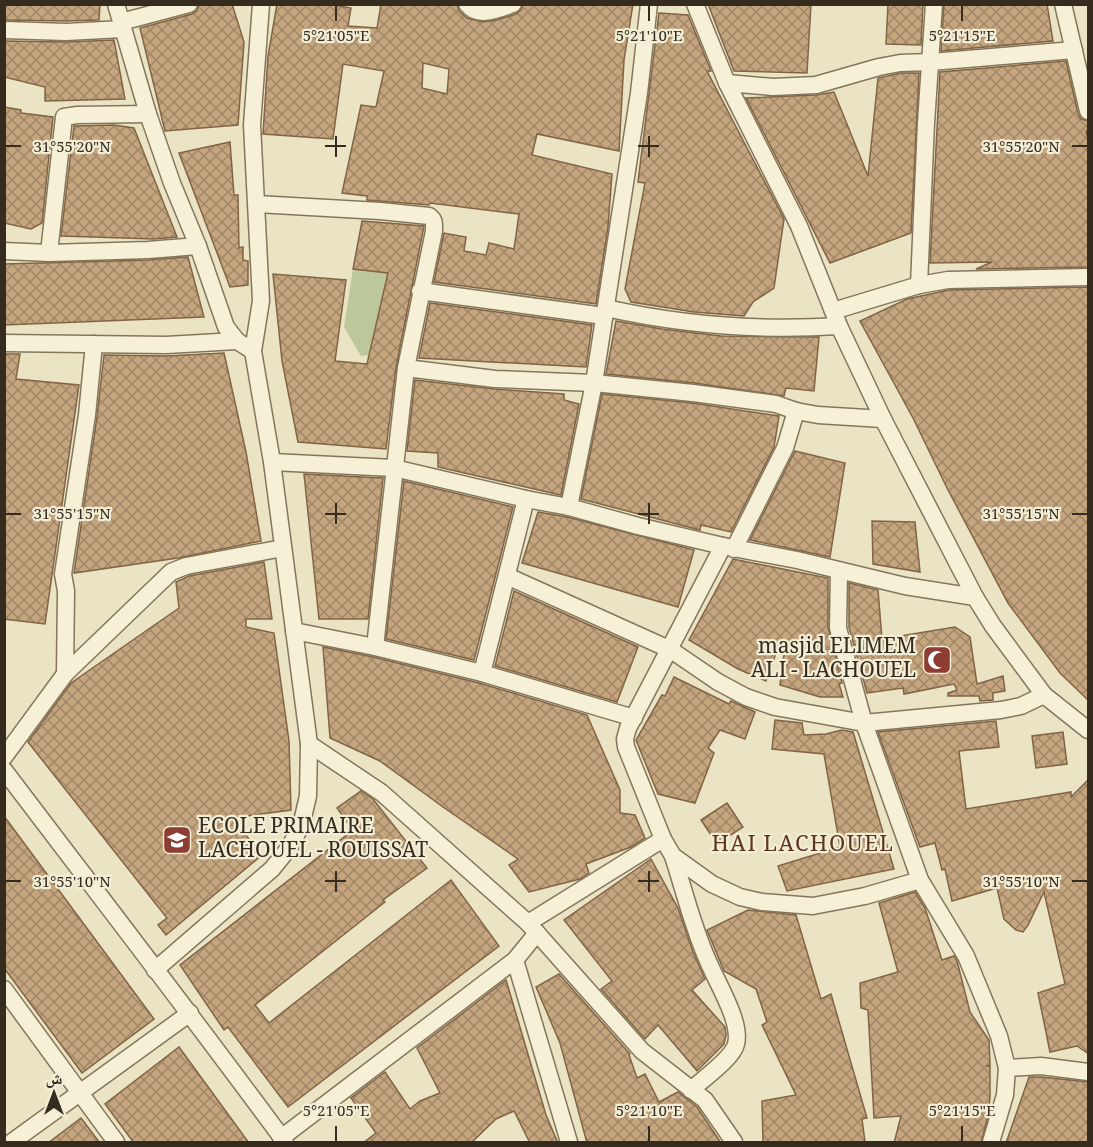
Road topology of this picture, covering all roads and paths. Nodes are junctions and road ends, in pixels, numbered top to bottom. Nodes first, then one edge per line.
1 (116, 4) edge
2 (189, 4) edge
3 (261, 4) edge
4 (467, 4) edge
5 (513, 4) edge
6 (649, 4) edge
7 (695, 4) edge
8 (934, 4) edge
9 (1063, 4) edge
10 (122, 25) junction
11 (4, 30) edge
12 (1074, 50) junction
13 (931, 62) junction
14 (727, 83) junction
15 (1089, 111) edge
16 (147, 114) junction
17 (257, 204) junction
18 (198, 246) junction
19 (4, 251) edge
20 (49, 253) junction
21 (1089, 277) edge
22 (919, 285) junction
23 (420, 291) junction
24 (605, 312) junction
25 (836, 319) junction
26 (237, 341) junction
27 (4, 343) edge
28 (94, 344) junction
29 (253, 351) junction
30 (405, 368) junction
31 (594, 383) junction
32 (796, 411) junction
33 (883, 419) junction
34 (272, 462) junction
35 (394, 468) junction
36 (526, 499) junction
37 (569, 507) junction
38 (283, 548) junction
39 (729, 548) junction
40 (839, 571) junction
41 (507, 576) junction
42 (975, 597) junction
43 (294, 631) junction
44 (375, 646) junction
45 (671, 650) junction
46 (482, 673) junction
47 (65, 674) junction
48 (1044, 695) junction
49 (634, 718) junction
50 (864, 723) junction
51 (1089, 730) edge
52 (309, 744) junction
53 (4, 757) edge
54 (4, 770) edge
55 (663, 839) junction
56 (672, 856) junction
57 (920, 880) junction
58 (532, 928) junction
59 (515, 960) junction
60 (154, 970) junction
61 (4, 989) edge
62 (190, 1013) junction
63 (1007, 1068) junction
64 (1089, 1072) edge
65 (691, 1090) junction
66 (79, 1094) junction
67 (283, 1140) edge
68 (12, 1143) edge
69 (116, 1143) edge
70 (569, 1143) edge
71 (734, 1143) edge
72 (991, 1143) edge

1 - 10 street
2 - 10 street
3 - 17 street
4 - 5 street
6 - 24 street
7 - 14 street
8 - 13 street
9 - 12 street
10 - 11 street
10 - 16 street
12 - 13 street
12 - 15 street
13 - 14 street
13 - 22 street
14 - 25 street
16 - 18 street
16 - 20 street
17 - 23 street
17 - 29 street
18 - 20 street
18 - 26 street
19 - 20 street
21 - 22 street
22 - 25 street
23 - 24 street
23 - 30 street
24 - 25 street
24 - 31 street
25 - 33 street
26 - 28 street
26 - 29 street
27 - 28 street
28 - 47 street
29 - 34 street
30 - 31 street
30 - 35 street
31 - 32 street
31 - 37 street
32 - 33 street
32 - 39 street
33 - 42 street
34 - 35 street
34 - 38 street
35 - 36 street
35 - 44 street
36 - 37 street
36 - 41 street
37 - 39 street
38 - 43 street
38 - 47 street
39 - 40 street
39 - 45 street
40 - 42 street
40 - 50 street
41 - 45 street
41 - 46 street
42 - 48 street
43 - 44 street
43 - 52 street
44 - 46 street
45 - 49 street
45 - 50 street
46 - 49 street
47 - 53 street
48 - 50 street
48 - 51 street
49 - 55 street
50 - 57 street
52 - 58 street
52 - 60 street
54 - 60 street
55 - 56 street
55 - 58 street
56 - 57 street
56 - 65 street
57 - 63 street
58 - 59 street
58 - 65 street
59 - 67 street
59 - 70 street
60 - 62 street
61 - 66 street
62 - 66 street
62 - 67 street
63 - 64 street
63 - 72 street
65 - 71 street
66 - 68 street
66 - 69 street

